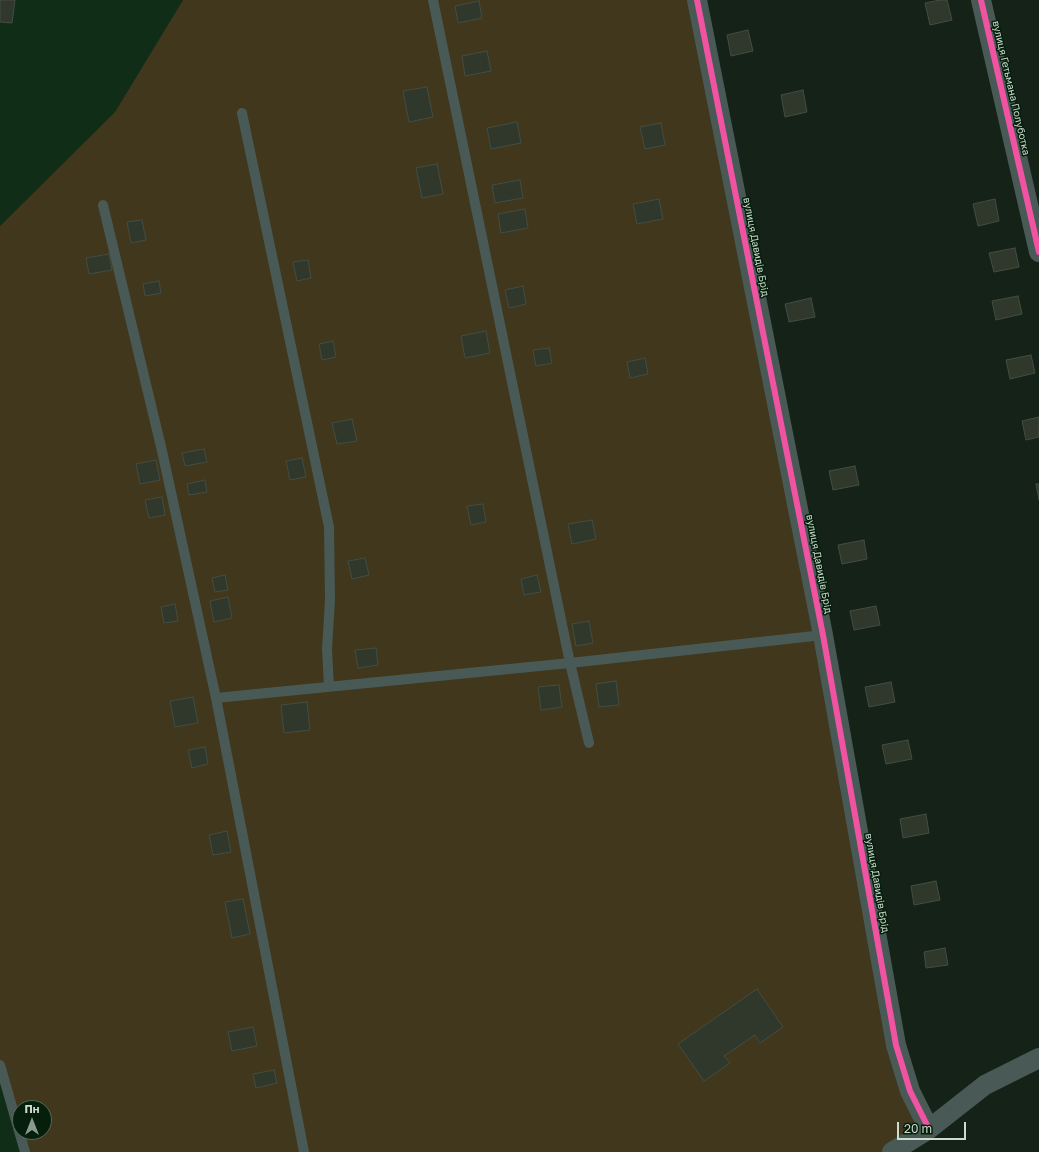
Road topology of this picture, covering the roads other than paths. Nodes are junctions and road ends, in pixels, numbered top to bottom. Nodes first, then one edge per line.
1 (433, 0) edge
2 (698, 0) edge
3 (981, 0) edge
4 (242, 113) dead end
5 (103, 205) dead end
6 (1039, 252) edge
7 (823, 635) junction
8 (570, 663) junction
9 (329, 687) junction
10 (216, 698) junction
11 (588, 743) dead end
12 (1039, 1058) edge
13 (0, 1064) edge
14 (930, 1129) junction
15 (25, 1152) edge
16 (304, 1152) edge
17 (892, 1152) edge

1 - 8 lane
2 - 7 street, вулиця Давидів Брід
3 - 6 street, вулиця Гетьмана Полуботка
4 - 9 lane
5 - 10 lane
7 - 8 lane
7 - 14 street, вулиця Давидів Брід
8 - 9 lane
8 - 11 lane
9 - 10 lane
10 - 16 lane
12 - 14 street
13 - 15 lane
14 - 17 street

